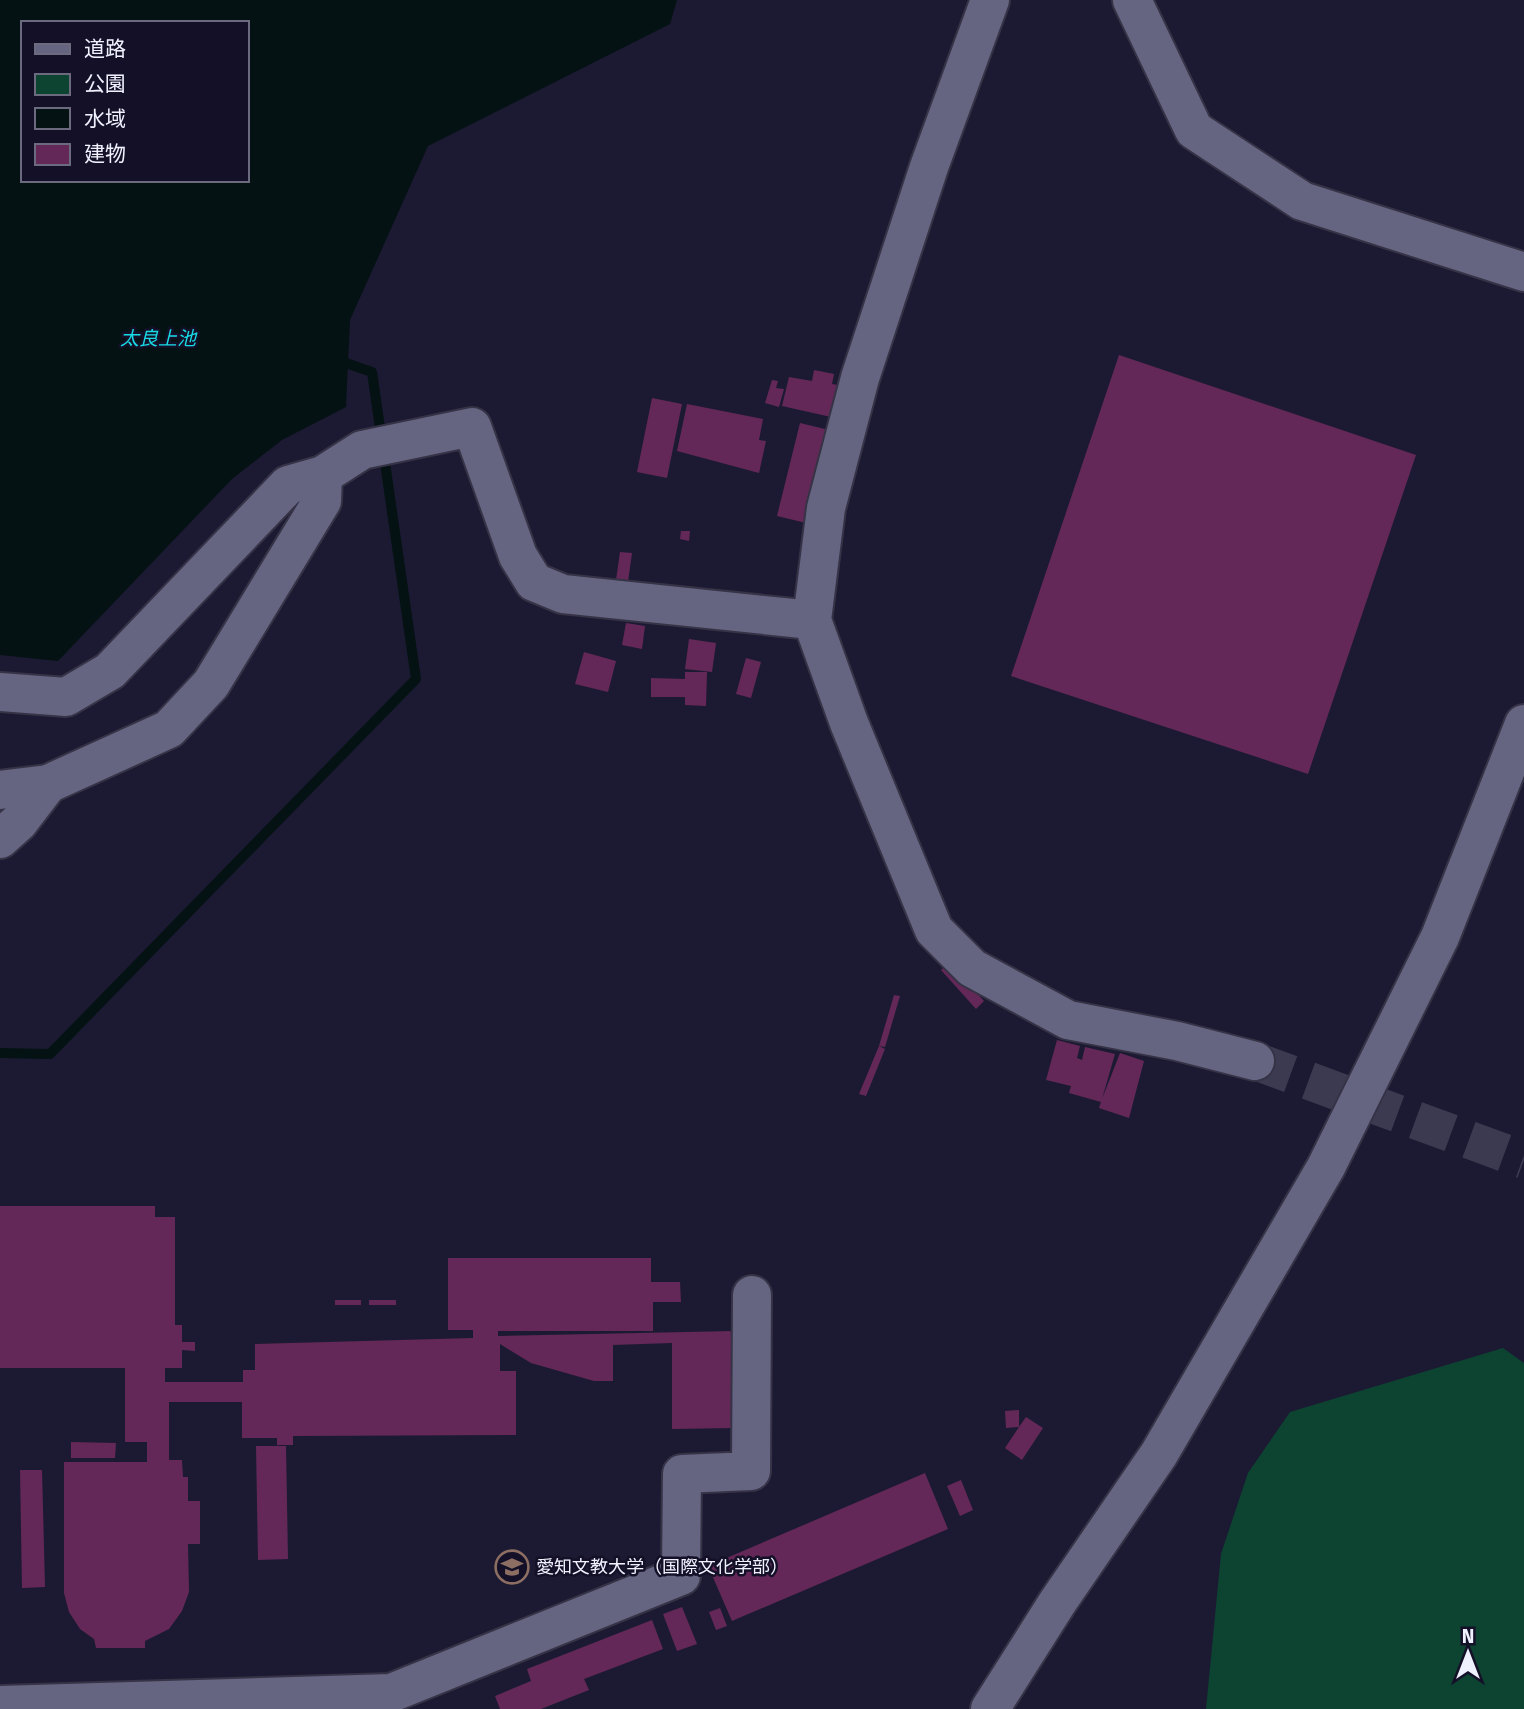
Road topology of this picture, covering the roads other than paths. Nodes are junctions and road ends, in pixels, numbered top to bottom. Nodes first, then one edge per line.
1 (990, 0) edge
2 (1132, 0) edge
3 (1524, 272) edge
4 (323, 475) junction
5 (812, 620) junction
6 (0, 692) edge
7 (1524, 724) edge
8 (48, 784) junction
9 (0, 790) edge
10 (0, 839) edge
11 (1255, 1061) tunnel mouth
12 (752, 1295) dead end
13 (0, 1704) edge
14 (990, 1709) edge

1 - 5 street
2 - 3 street
4 - 5 street
4 - 6 street
4 - 8 street
5 - 11 street
7 - 14 street
8 - 9 street
8 - 10 street
12 - 13 street

